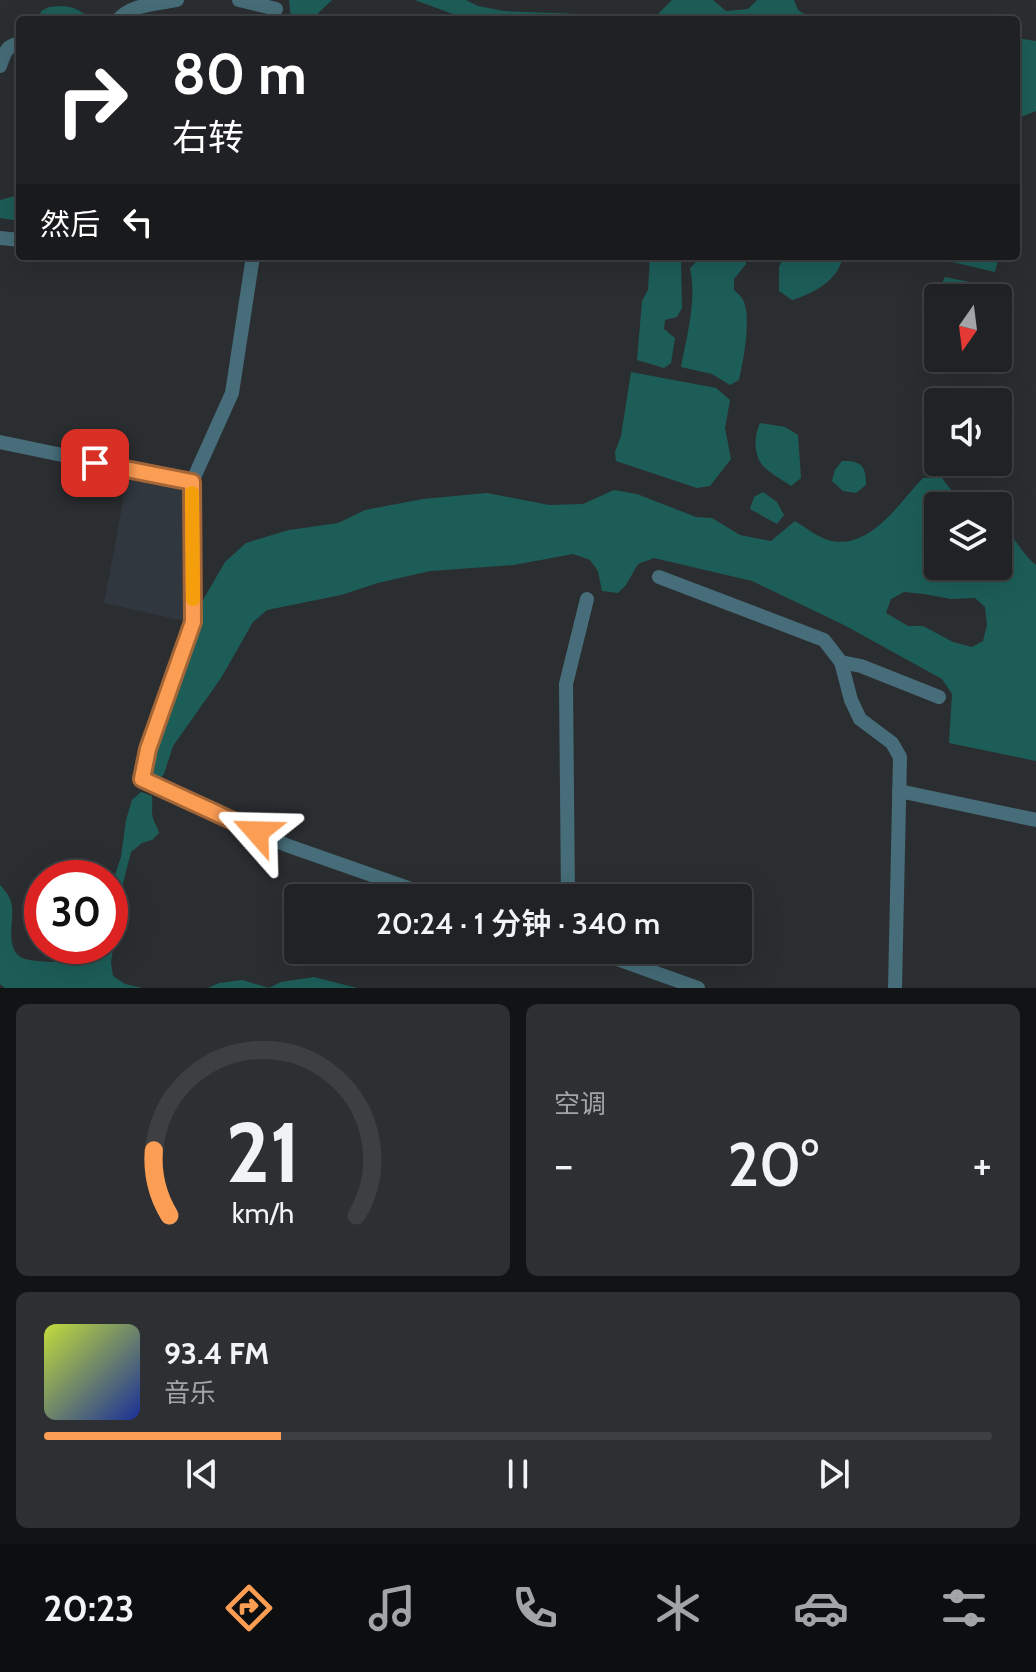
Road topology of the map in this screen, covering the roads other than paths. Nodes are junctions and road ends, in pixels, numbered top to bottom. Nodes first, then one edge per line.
1 (177, 0) edge
2 (239, 0) edge
3 (276, 10) edge
4 (120, 16) edge
5 (16, 44) edge
6 (0, 66) edge
7 (252, 260) edge
8 (0, 442) edge
9 (192, 482) junction
10 (659, 577) dead end
11 (587, 599) dead end
12 (841, 662) junction
13 (939, 697) dead end
14 (899, 791) junction
15 (1036, 820) edge
16 (397, 884) edge
17 (568, 884) edge
18 (631, 964) edge
19 (698, 988) edge
20 (895, 988) edge

1 - 4 street
2 - 3 street
5 - 6 street
7 - 9 street
8 - 9 street
9 - 16 street
10 - 12 street
11 - 17 street
12 - 13 street
12 - 14 street
14 - 15 street
14 - 20 street
18 - 19 street

